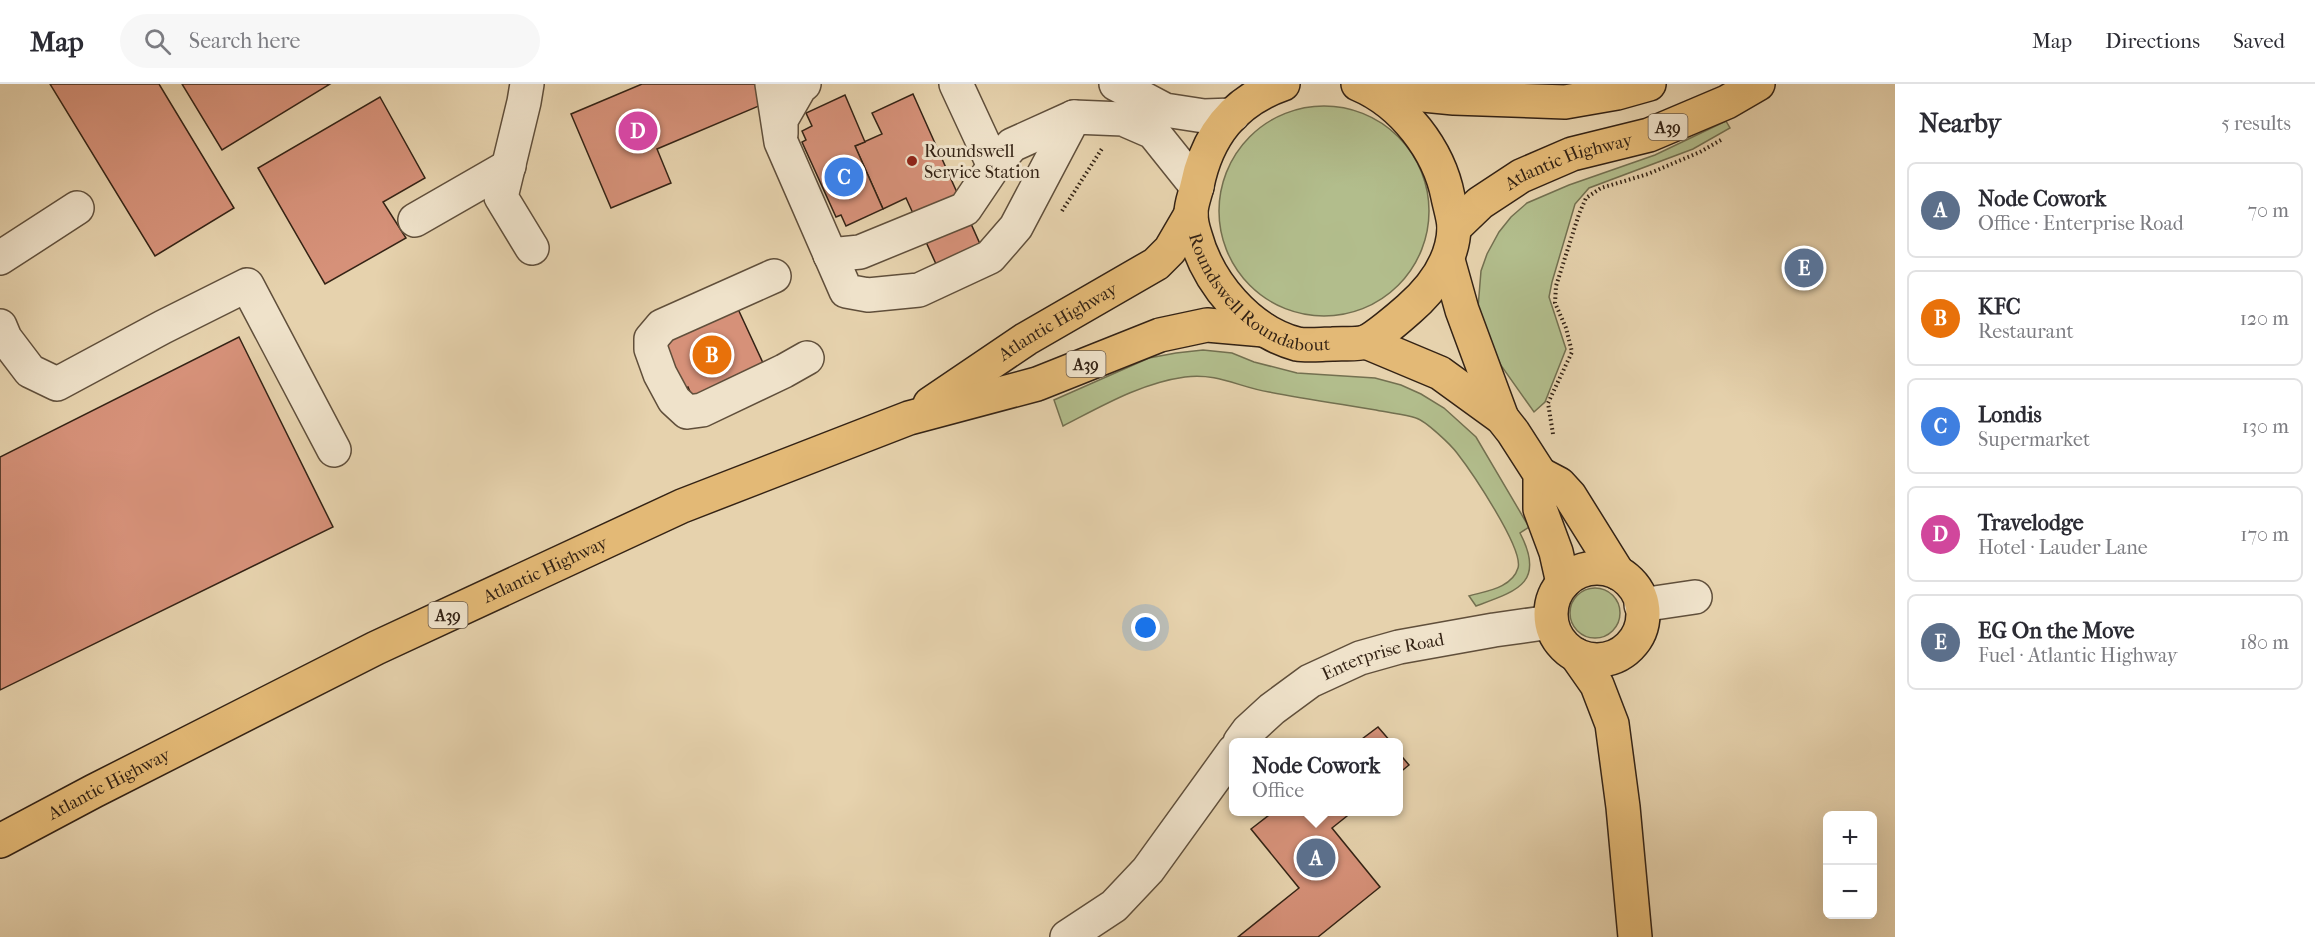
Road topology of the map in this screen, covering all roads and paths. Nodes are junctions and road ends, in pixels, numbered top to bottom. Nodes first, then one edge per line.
1 (772, 84) edge
2 (804, 84) edge
3 (956, 84) edge
4 (1116, 84) edge
5 (1283, 84) edge
6 (1649, 84) edge
7 (1758, 84) edge
8 (1365, 87) edge
9 (526, 93) edge
10 (1244, 100) edge
11 (1727, 102) junction
12 (1074, 117) junction
13 (781, 142) junction
14 (509, 166) junction
15 (994, 166) junction
16 (1194, 200) junction
17 (78, 208) dead end
18 (415, 219) dead end
19 (1454, 228) junction
20 (532, 248) dead end
21 (830, 255) junction
22 (0, 258) edge
23 (1448, 260) junction
24 (774, 276) dead end
25 (1264, 330) junction
26 (3, 333) edge
27 (1366, 342) junction
28 (807, 358) dead end
29 (909, 418) junction
30 (1502, 418) junction
31 (334, 450) dead end
32 (1538, 470) junction
33 (1618, 573) junction
34 (1563, 583) junction
35 (1695, 597) dead end
36 (1641, 604) junction
37 (1551, 622) junction
38 (1634, 641) junction
39 (1576, 655) junction
40 (1612, 724) junction
41 (1243, 738) edge
42 (1229, 757) edge
43 (0, 841) edge
44 (1066, 937) edge
45 (1635, 937) edge

1 - 13 street
2 - 13 street
3 - 15 street
4 - 10 street
5 - 10 main road, Roundswell Roundabout
6 - 8 main road
7 - 11 main road, Atlantic Highway / A39
8 - 19 main road, Roundswell Roundabout
9 - 14 street
10 - 16 main road, Roundswell Roundabout
11 - 19 main road, Atlantic Highway / A39
11 - 32 path
12 - 15 street
12 - 16 street
12 - 21 street
13 - 21 street
14 - 18 street
14 - 20 street
15 - 21 street
16 - 25 main road, Roundswell Roundabout
16 - 29 main road, Atlantic Highway / A39
17 - 22 street
19 - 23 main road, Roundswell Roundabout
23 - 27 main road, Roundswell Roundabout
23 - 30 main road
24 - 28 street
25 - 27 main road, Roundswell Roundabout
25 - 29 main road, Atlantic Highway / A39
26 - 31 street
27 - 30 main road
29 - 43 main road, Atlantic Highway / A39
30 - 32 main road
32 - 33 main road
32 - 34 main road
33 - 34 main road
33 - 36 main road
34 - 37 main road
35 - 36 street
36 - 38 main road
37 - 39 main road
37 - 41 street, Enterprise Road
38 - 39 main road
38 - 40 main road
39 - 40 main road
40 - 45 main road
42 - 44 street

